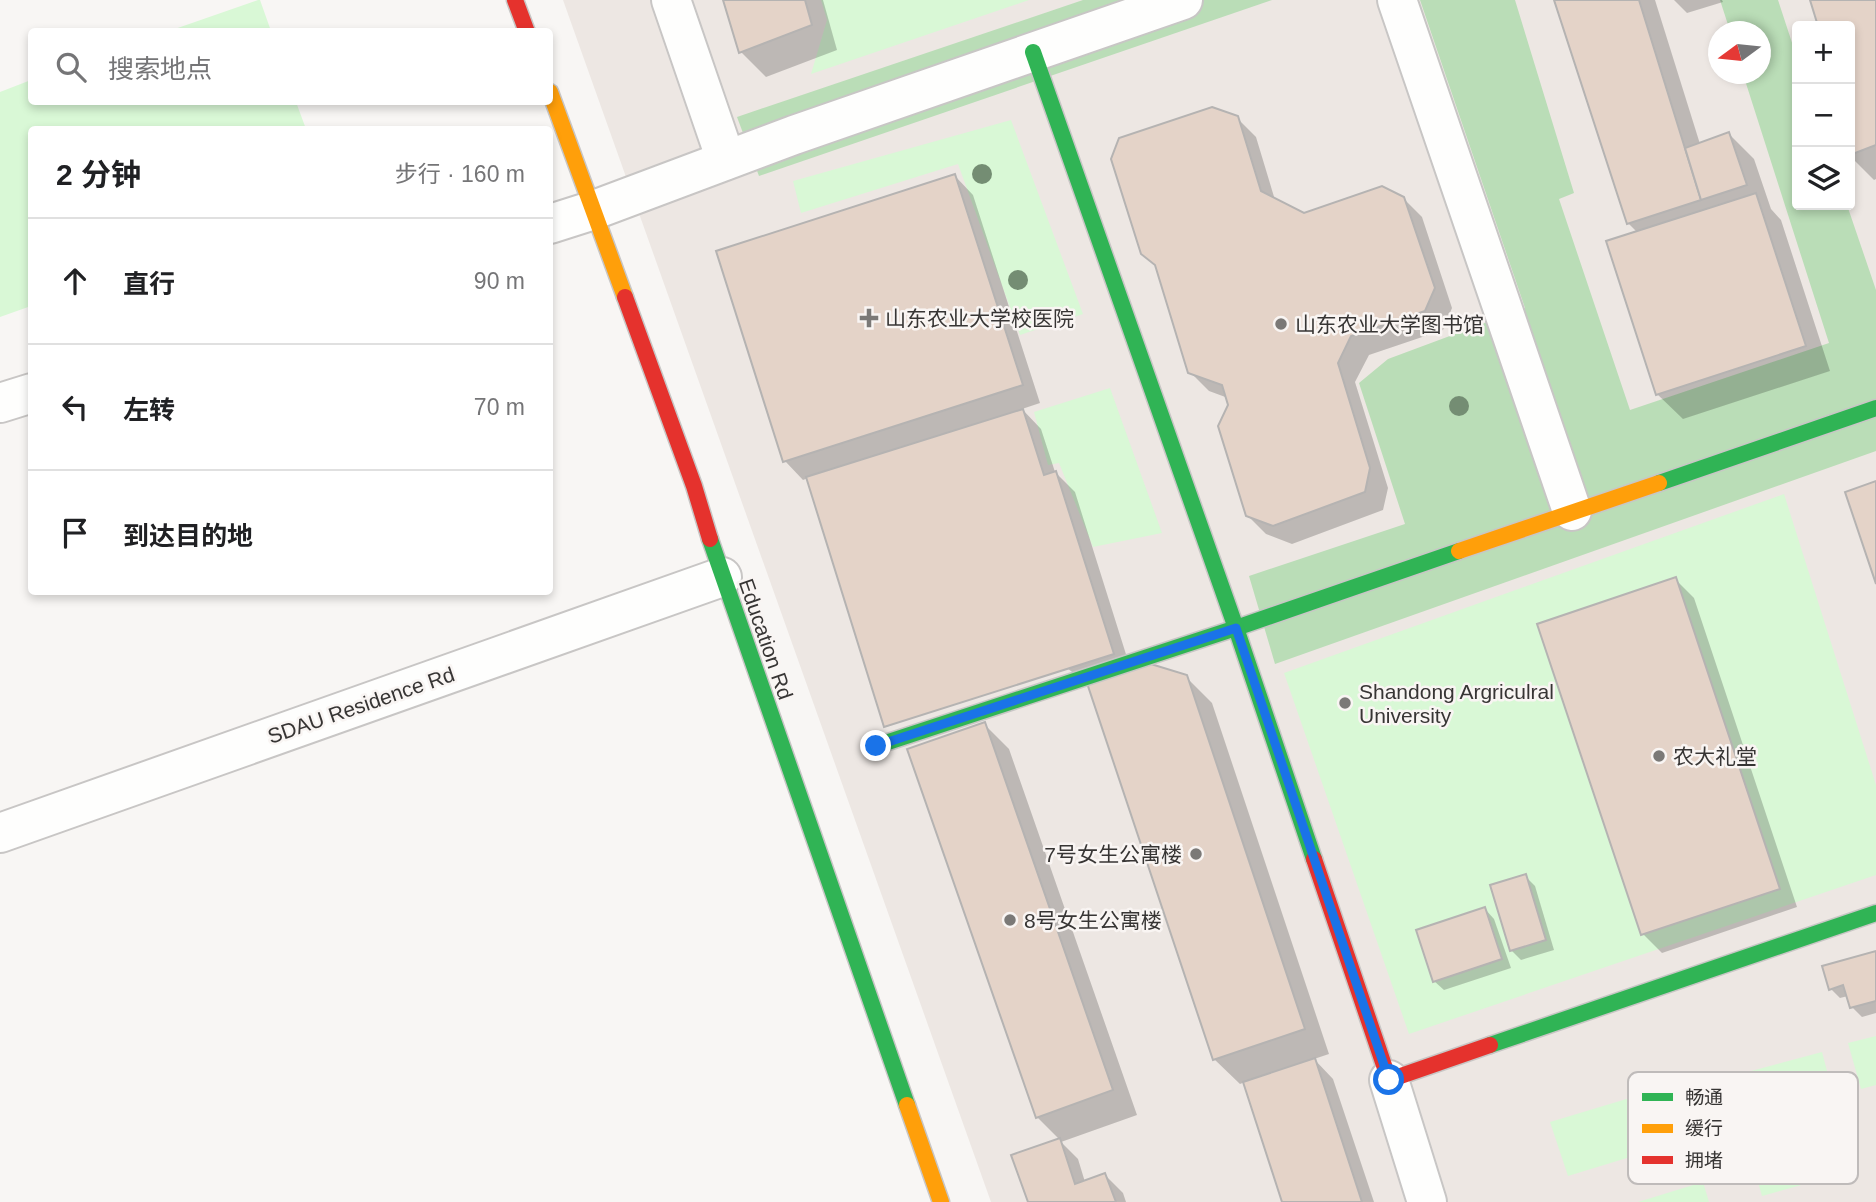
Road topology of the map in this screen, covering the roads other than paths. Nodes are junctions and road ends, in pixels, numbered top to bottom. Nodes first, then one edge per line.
1 (515, 0) edge
2 (671, 0) edge
3 (1183, 0) edge
4 (1397, 0) edge
5 (526, 28) edge
6 (1033, 52) junction
7 (553, 100) edge
8 (726, 160) junction
9 (594, 210) junction
10 (553, 223) edge
11 (28, 394) edge
12 (0, 403) edge
13 (1876, 408) edge
14 (1572, 511) junction
15 (722, 577) junction
16 (1236, 628) junction
17 (876, 746) dead end
18 (0, 833) edge
19 (1876, 913) edge
20 (1389, 1080) junction
21 (941, 1202) edge
22 (1427, 1202) edge

1 - 5 street
2 - 8 street
3 - 6 street
4 - 14 street
6 - 8 street
6 - 16 street
7 - 9 street, Education Rd
8 - 9 street
9 - 10 street
9 - 15 street, Education Rd
11 - 12 street
13 - 14 street
14 - 16 street
15 - 18 street, SDAU Residence Rd
15 - 21 street, Education Rd
16 - 17 street
16 - 20 street
19 - 20 street
20 - 22 street

